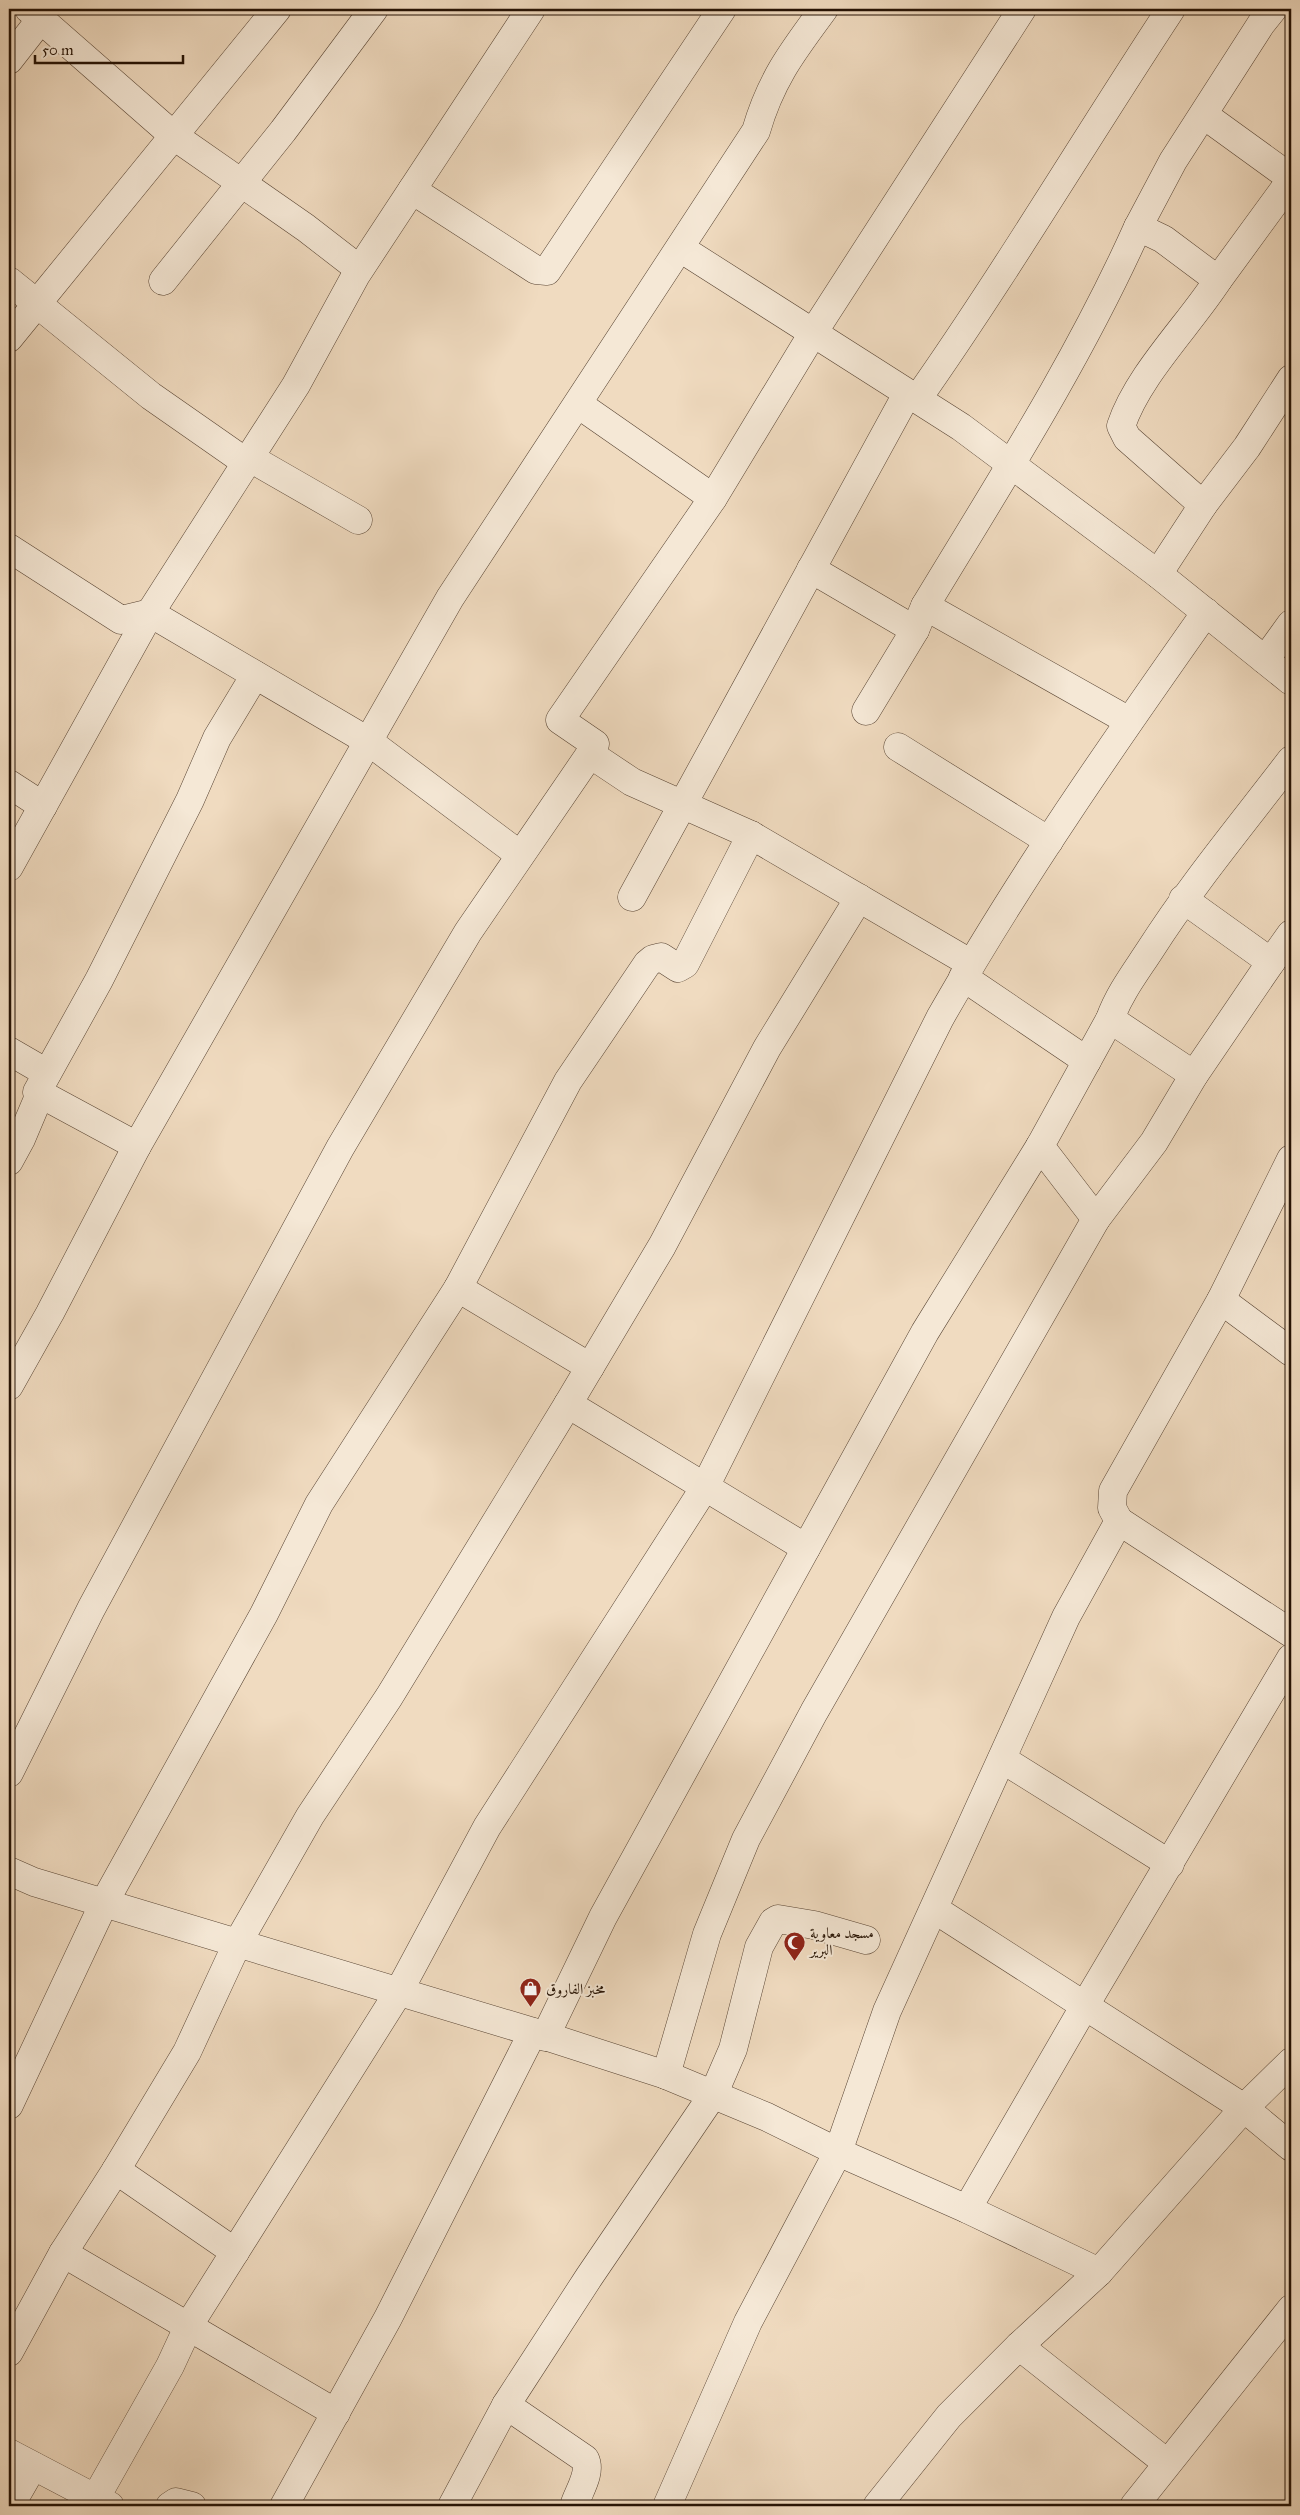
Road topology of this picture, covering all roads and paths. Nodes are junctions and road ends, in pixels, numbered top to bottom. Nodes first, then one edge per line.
1 (277, 9) edge
2 (374, 9) edge
3 (531, 9) edge
4 (722, 9) edge
5 (824, 9) edge
6 (1022, 9) edge
7 (1170, 9) edge
8 (1274, 9) edge
9 (35, 14) edge
10 (9, 60) edge
11 (1204, 114) junction
12 (174, 136) junction
13 (1291, 179) edge
14 (239, 183) junction
15 (412, 190) junction
16 (1138, 226) junction
17 (680, 248) junction
18 (359, 269) junction
19 (9, 280) edge
20 (163, 280) dead end
21 (1218, 280) junction
22 (38, 303) junction
23 (813, 333) junction
24 (9, 338) edge
25 (1291, 379) edge
26 (912, 396) junction
27 (578, 404) junction
28 (248, 460) junction
29 (1012, 464) junction
30 (713, 498) junction
31 (1203, 505) junction
32 (358, 520) dead end
33 (9, 548) edge
34 (810, 569) junction
35 (1158, 574) junction
36 (1206, 612) junction
37 (150, 614) junction
38 (920, 618) junction
39 (1291, 624) edge
40 (1265, 660) junction
41 (255, 675) junction
42 (1291, 681) edge
43 (866, 711) dead end
44 (1129, 721) junction
45 (368, 741) junction
46 (898, 747) dead end
47 (590, 754) junction
48 (1291, 760) edge
49 (9, 784) edge
50 (683, 805) junction
51 (43, 806) junction
52 (751, 835) junction
53 (1050, 841) junction
54 (520, 855) junction
55 (9, 867) edge
56 (632, 897) dead end
57 (859, 898) junction
58 (1183, 899) junction
59 (1291, 934) edge
60 (1271, 962) junction
61 (966, 970) junction
62 (1110, 1020) junction
63 (9, 1051) edge
64 (1087, 1060) junction
65 (1194, 1075) junction
66 (43, 1084) junction
67 (137, 1146) junction
68 (1040, 1146) junction
69 (1291, 1159) edge
70 (9, 1161) edge
71 (1096, 1219) junction
72 (458, 1288) junction
73 (1221, 1300) junction
74 (1291, 1352) edge
75 (590, 1367) junction
76 (9, 1386) edge
77 (568, 1404) junction
78 (705, 1487) junction
79 (1119, 1521) junction
80 (806, 1548) junction
81 (1291, 1633) edge
82 (1290, 1663) edge
83 (1002, 1759) junction
84 (9, 1773) edge
85 (1170, 1864) junction
86 (9, 1871) edge
87 (104, 1903) junction
88 (934, 1910) junction
89 (866, 1940) dead end
90 (237, 1944) junction
91 (398, 1993) junction
92 (1084, 2007) junction
93 (539, 2034) junction
94 (1291, 2062) edge
95 (666, 2075) junction
96 (714, 2093) junction
97 (11, 2096) edge
98 (1244, 2108) junction
99 (1291, 2147) edge
100 (838, 2152) junction
101 (116, 2170) junction
102 (967, 2209) junction
103 (235, 2252) junction
104 (63, 2253) junction
105 (1100, 2272) junction
106 (1291, 2310) edge
107 (189, 2325) junction
108 (1019, 2346) junction
109 (9, 2352) edge
110 (506, 2405) junction
111 (336, 2413) junction
112 (9, 2453) edge
113 (1167, 2463) junction
114 (33, 2466) junction
115 (103, 2503) edge
116 (10, 2506) edge
117 (170, 2506) edge
118 (192, 2506) edge
119 (284, 2506) edge
120 (452, 2506) edge
121 (574, 2506) edge
122 (667, 2506) edge
123 (878, 2506) edge
124 (1134, 2506) edge

1 - 12 street
2 - 14 street
3 - 15 street
4 - 15 street
5 - 17 street
6 - 23 street
7 - 26 street
8 - 11 street
9 - 10 street
9 - 12 street
11 - 13 street
11 - 16 street
12 - 14 street
12 - 22 street
13 - 21 street
14 - 18 street
14 - 20 street
15 - 18 street
16 - 21 street
16 - 29 street
17 - 23 street
17 - 27 street
18 - 28 street
19 - 22 street
21 - 31 street
22 - 24 street
22 - 28 street
23 - 26 street
23 - 30 street
25 - 31 street
26 - 29 street
26 - 34 street
27 - 30 street
27 - 45 street
28 - 32 street
28 - 37 street
29 - 35 street
29 - 38 street
30 - 47 street
31 - 35 street
33 - 37 street
34 - 38 street
34 - 50 street
35 - 36 street
36 - 40 street
36 - 44 street
37 - 41 street
37 - 51 street
38 - 43 street
38 - 44 street
39 - 40 street
40 - 42 street
41 - 45 street
41 - 66 street
44 - 53 street
45 - 54 street
45 - 67 street
46 - 53 street
47 - 50 street
47 - 54 street
48 - 58 street
49 - 51 street
50 - 52 street
50 - 56 street
51 - 55 street
52 - 57 street
52 - 72 street
53 - 61 street
54 - 84 street
57 - 61 street
57 - 75 street
58 - 60 street
58 - 62 street
59 - 60 street
60 - 65 street
61 - 64 street
61 - 78 street
62 - 64 street
62 - 65 street
63 - 66 street
64 - 68 street
65 - 71 street
66 - 67 street
66 - 70 street
67 - 76 street
68 - 71 street
68 - 80 street
69 - 73 street
71 - 95 street
72 - 75 street
72 - 87 street
73 - 74 street
73 - 79 street
75 - 77 street
77 - 78 street
77 - 90 street
78 - 80 street
78 - 91 street
79 - 81 street
79 - 83 street
80 - 93 street
82 - 85 street
83 - 85 street
83 - 88 street
85 - 92 street
86 - 87 street
87 - 90 street
87 - 97 street
88 - 92 street
88 - 100 street
89 - 96 street
90 - 91 street
90 - 101 street
91 - 93 street
91 - 103 street
92 - 98 street
92 - 102 street
93 - 95 street
93 - 111 street
94 - 98 street
95 - 96 street
96 - 100 street
96 - 110 street
98 - 99 street
98 - 105 street
100 - 102 street
100 - 122 street
101 - 103 street
101 - 104 street
102 - 105 street
103 - 107 street
104 - 107 street
104 - 109 street
105 - 108 street
106 - 113 street
107 - 111 street
107 - 115 street
108 - 113 street
108 - 123 street
110 - 120 street
110 - 121 street
111 - 119 street
112 - 114 street
113 - 124 street
114 - 115 street
114 - 116 street
117 - 118 street

